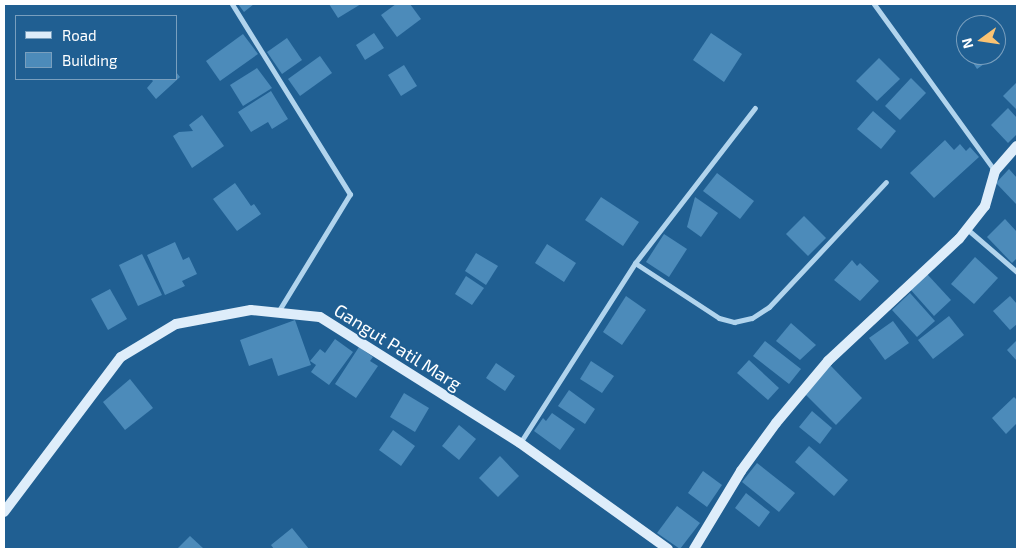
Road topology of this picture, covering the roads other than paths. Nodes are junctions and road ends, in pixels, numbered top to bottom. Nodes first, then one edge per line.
1 (232, 4) edge
2 (874, 4) edge
3 (755, 108) dead end
4 (1017, 146) edge
5 (995, 171) junction
6 (886, 182) dead end
7 (966, 229) junction
8 (636, 263) junction
9 (1017, 272) edge
10 (277, 313) junction
11 (520, 443) junction
12 (4, 512) edge
13 (668, 549) edge
14 (694, 549) edge

1 - 10 street
2 - 5 street
3 - 8 street
4 - 5 street
5 - 7 street
6 - 8 street
7 - 9 street
7 - 14 street
8 - 11 street
10 - 11 street, Gangut Patil Marg
10 - 12 street, Gangut Patil Marg
11 - 13 street, Gangut Patil Marg

